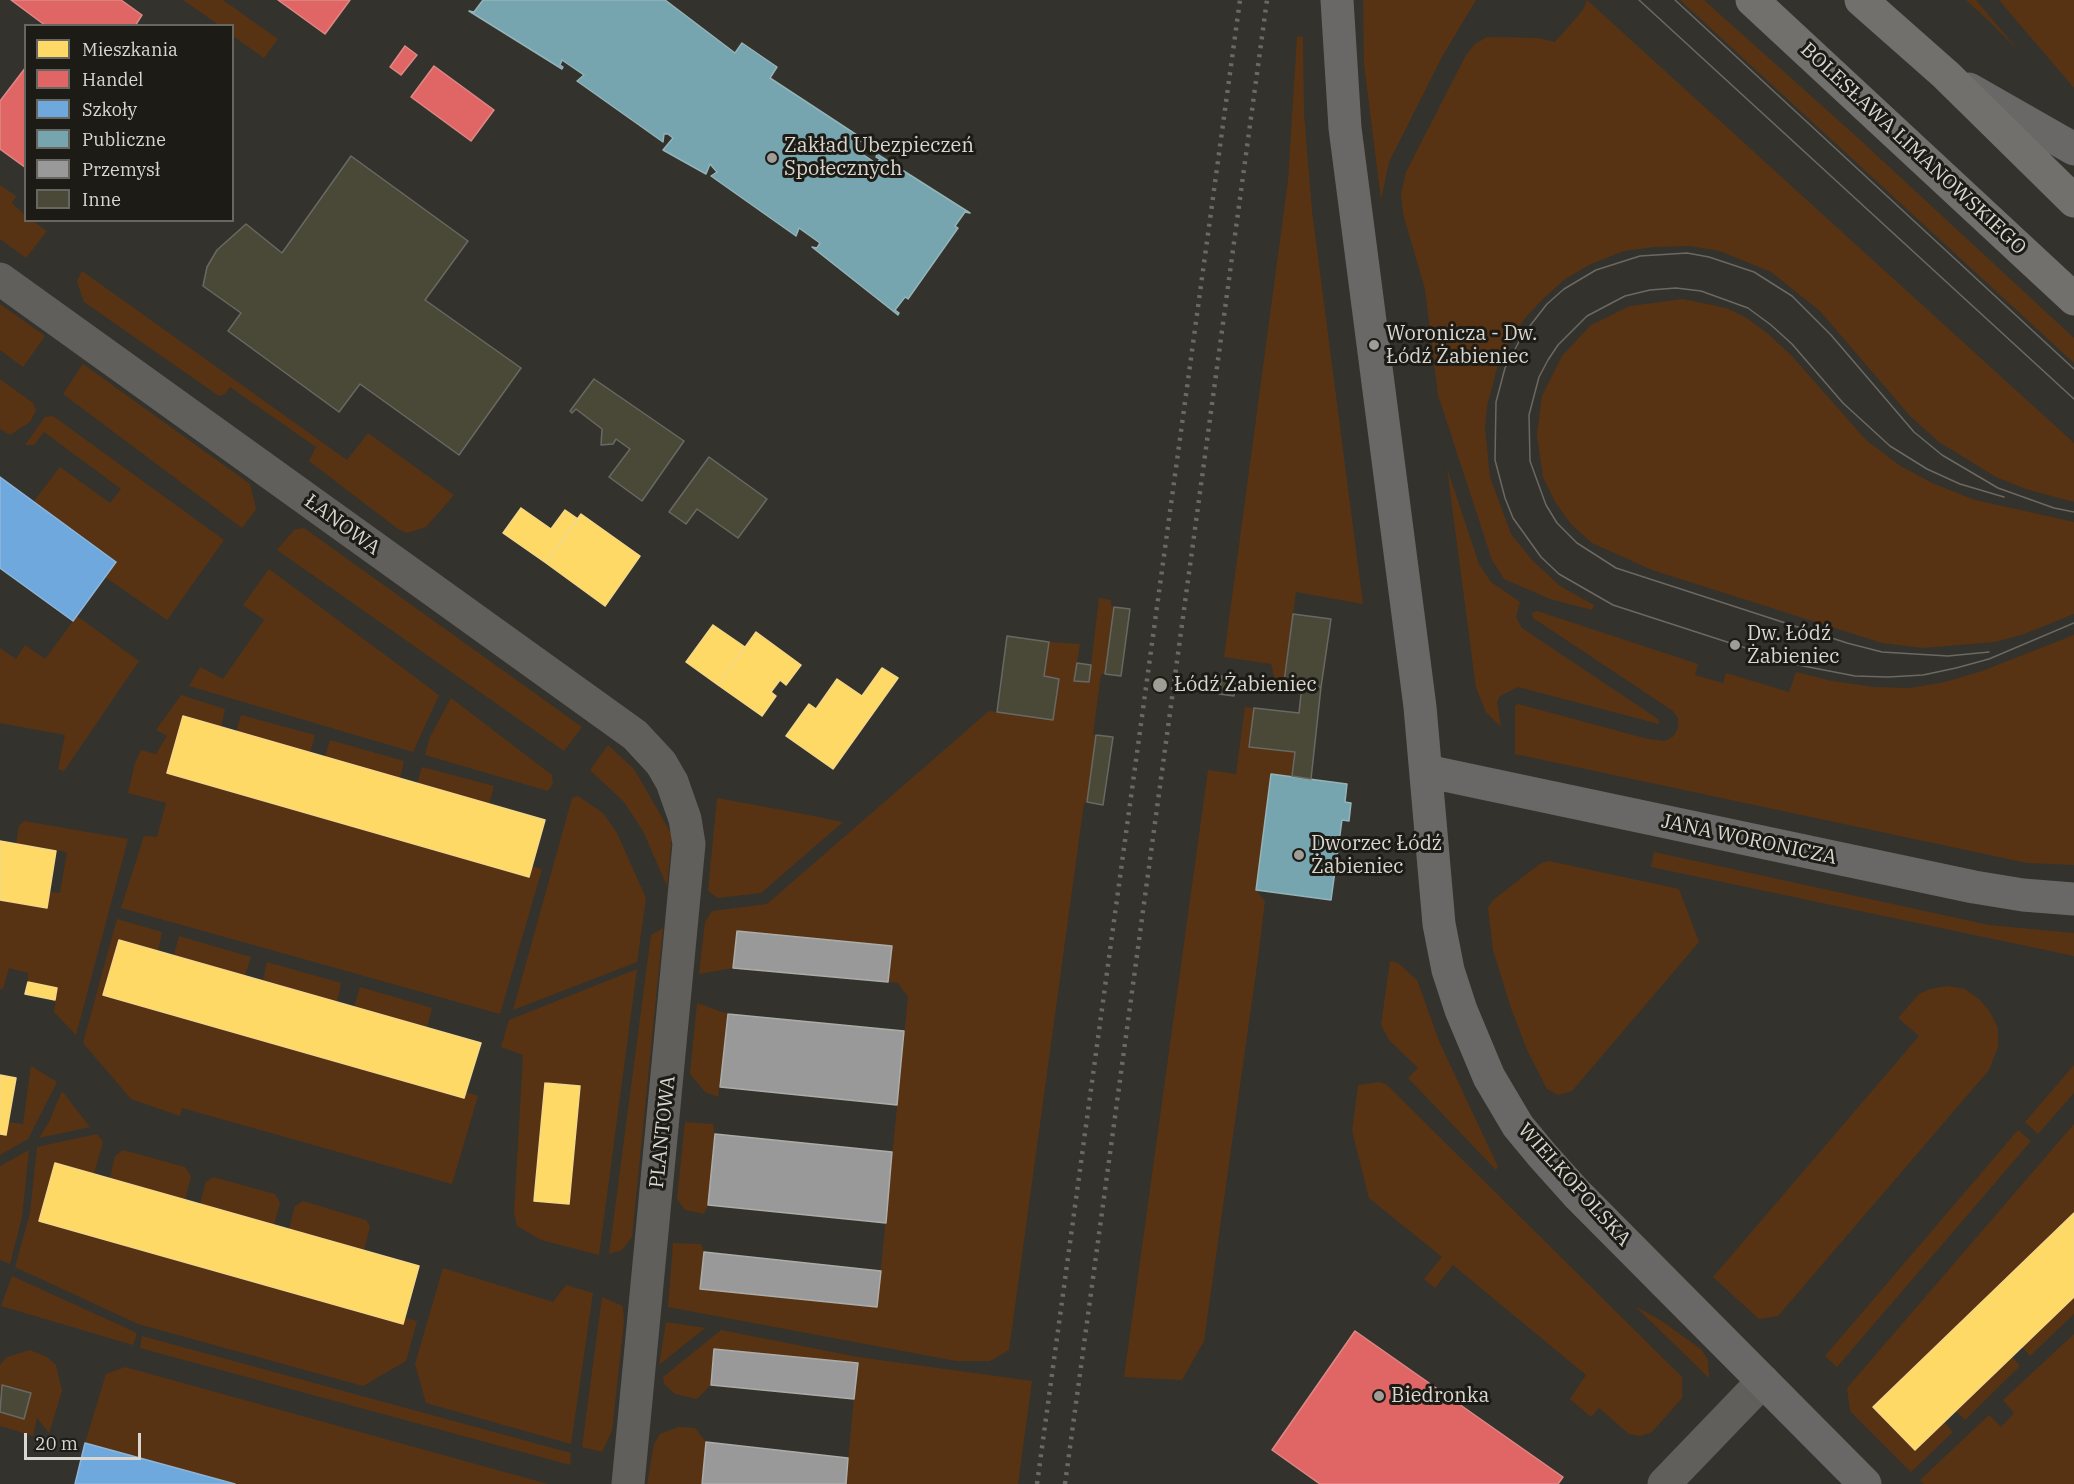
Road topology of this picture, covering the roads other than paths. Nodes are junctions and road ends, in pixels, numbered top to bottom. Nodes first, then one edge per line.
1 (1337, 0) edge
2 (1752, 0) edge
3 (1861, 0) edge
4 (1946, 75) junction
5 (2074, 149) edge
6 (2074, 201) edge
7 (0, 279) edge
8 (2074, 299) edge
9 (1426, 771) junction
10 (672, 782) joint
11 (2074, 898) edge
12 (1763, 1381) junction
13 (628, 1484) edge
14 (1664, 1484) edge
15 (1865, 1484) edge

1 - 9 street, WIELKOPOLSKA
2 - 8 main road, BOLESŁAWA LIMANOWSKIEGO
3 - 4 main road
4 - 5 street
4 - 6 main road
7 - 10 street, ŁANOWA
9 - 11 street, JANA WORONICZA
9 - 12 street, WIELKOPOLSKA
10 - 13 street, PLANTOWA
12 - 14 street
12 - 15 street, WIELKOPOLSKA

